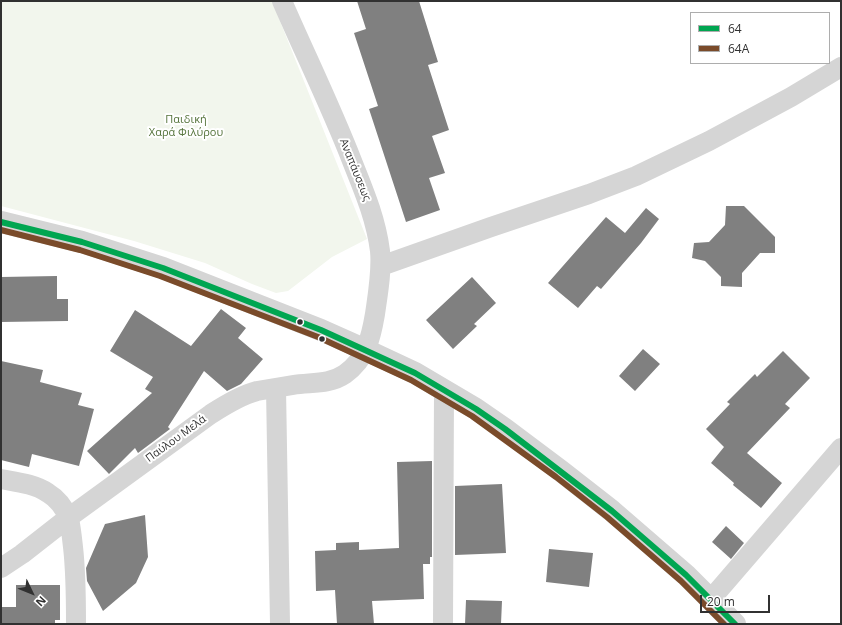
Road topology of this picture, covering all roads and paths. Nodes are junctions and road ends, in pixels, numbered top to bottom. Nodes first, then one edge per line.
1 (282, 1) edge
2 (841, 67) edge
3 (1, 222) edge
4 (381, 266) junction
5 (366, 350) junction
6 (276, 388) junction
7 (444, 390) junction
8 (841, 448) edge
9 (1, 479) edge
10 (68, 518) junction
11 (1, 568) edge
12 (711, 600) junction
13 (76, 624) edge
14 (280, 624) edge
15 (443, 624) edge
16 (735, 624) edge

1 - 4 street, Αναπάυσεως
2 - 4 street
3 - 5 street
4 - 5 street, Αναπάυσεως
5 - 6 street, Παύλου Μελά
5 - 7 street
6 - 10 street, Παύλου Μελά
6 - 14 street
7 - 12 street
7 - 15 street
8 - 12 street
9 - 10 street
10 - 11 street, Παύλου Μελά
10 - 13 street
12 - 16 street

